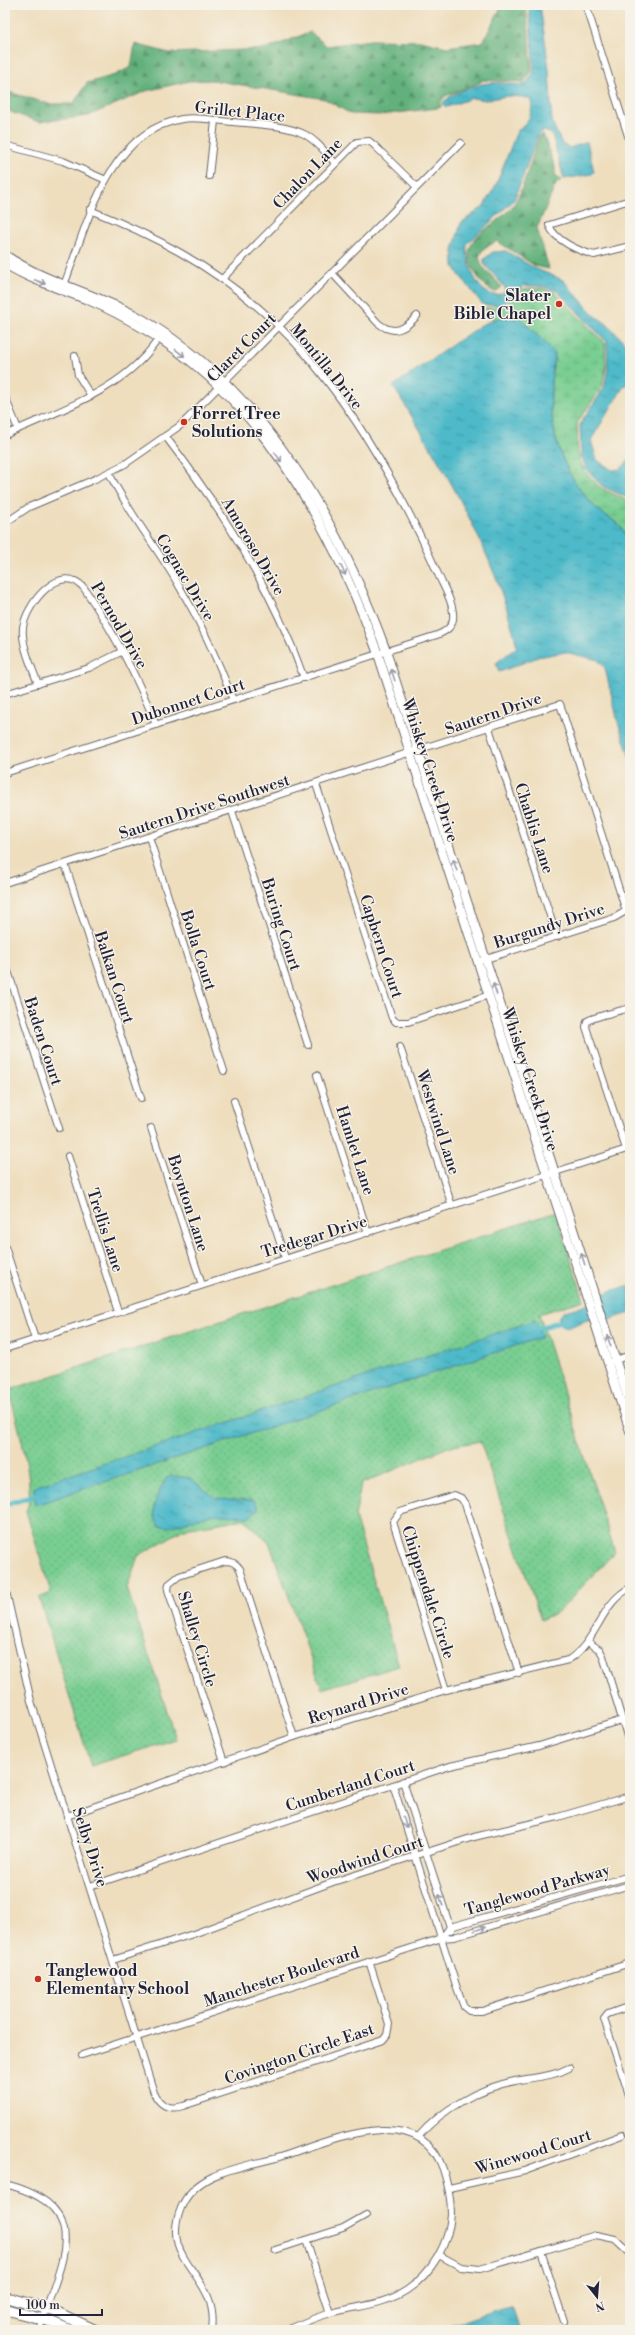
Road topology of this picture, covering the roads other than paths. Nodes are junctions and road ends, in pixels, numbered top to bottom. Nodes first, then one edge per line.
1 (586, 5) edge
2 (215, 121) junction
3 (628, 128) edge
4 (630, 142) edge
5 (461, 143) dead end
6 (5, 145) edge
7 (335, 163) junction
8 (209, 176) dead end
9 (106, 180) junction
10 (417, 187) junction
11 (630, 200) edge
12 (90, 210) junction
13 (630, 246) edge
14 (5, 255) edge
15 (5, 264) edge
16 (332, 273) junction
17 (222, 279) junction
18 (63, 287) junction
19 (417, 316) dead end
20 (279, 327) junction
21 (161, 335) junction
22 (75, 356) dead end
23 (222, 384) junction
24 (91, 396) junction
25 (5, 397) edge
26 (18, 429) junction
27 (5, 435) edge
28 (166, 437) junction
29 (108, 473) junction
30 (5, 523) edge
31 (453, 621) joint
32 (123, 651) junction
33 (382, 653) junction
34 (304, 678) junction
35 (38, 684) junction
36 (5, 694) edge
37 (233, 700) junction
38 (156, 725) junction
39 (489, 728) junction
40 (415, 753) junction
41 (5, 773) edge
42 (316, 784) junction
43 (232, 811) junction
44 (149, 837) junction
45 (65, 864) junction
46 (5, 883) edge
47 (626, 911) joint
48 (557, 937) junction
49 (482, 961) junction
50 (5, 962) edge
51 (489, 995) junction
52 (630, 1008) edge
53 (308, 1045) dead end
54 (400, 1047) dead end
55 (224, 1071) dead end
56 (317, 1076) dead end
57 (141, 1098) dead end
58 (234, 1102) dead end
59 (59, 1128) dead end
60 (151, 1128) dead end
61 (628, 1148) edge
62 (68, 1156) dead end
63 (551, 1174) junction
64 (452, 1206) junction
65 (368, 1233) junction
66 (5, 1247) edge
67 (285, 1258) junction
68 (202, 1285) junction
69 (118, 1312) junction
70 (35, 1339) junction
71 (5, 1349) edge
72 (630, 1355) edge
73 (612, 1361) junction
74 (630, 1405) edge
75 (630, 1431) edge
76 (5, 1587) edge
77 (630, 1588) edge
78 (588, 1642) junction
79 (519, 1673) junction
80 (446, 1690) junction
81 (622, 1720) junction
82 (294, 1737) junction
83 (630, 1746) edge
84 (224, 1762) junction
85 (403, 1781) junction
86 (393, 1785) junction
87 (630, 1796) edge
88 (67, 1816) junction
89 (426, 1852) junction
90 (416, 1855) junction
91 (630, 1876) edge
92 (630, 1885) edge
93 (90, 1886) junction
94 (596, 1886) junction
95 (598, 1895) junction
96 (522, 1906) junction
97 (525, 1915) junction
98 (450, 1927) junction
99 (454, 1937) junction
100 (442, 1938) junction
101 (113, 1960) junction
102 (369, 1961) junction
103 (630, 1963) edge
104 (629, 2007) edge
105 (137, 2037) junction
106 (82, 2055) dead end
107 (569, 2068) dead end
108 (630, 2098) edge
109 (168, 2108) joint
110 (622, 2135) dead end
111 (418, 2137) junction
112 (5, 2184) edge
113 (449, 2188) junction
114 (366, 2215) dead end
115 (306, 2240) junction
116 (275, 2250) dead end
117 (541, 2251) junction
118 (630, 2253) edge
119 (439, 2255) junction
120 (5, 2297) edge
121 (47, 2308) junction
122 (5, 2309) edge
123 (330, 2313) junction
124 (42, 2319) junction
125 (564, 2321) dead end
126 (38, 2330) edge
127 (70, 2330) edge
128 (95, 2330) edge
129 (212, 2330) edge
130 (288, 2330) edge

1 - 3 street
2 - 7 street, Grillet Place
2 - 8 street
2 - 9 street, Grillet Place
3 - 4 street
5 - 10 street, Claret Court
6 - 9 street
7 - 10 street, Chalon Lane
7 - 17 street, Chalon Lane
9 - 12 street, Grillet Place
10 - 16 street, Claret Court
11 - 13 street
12 - 17 street, Montilla Drive
12 - 18 street, Grillet Place
14 - 18 street, Whiskey Creek Drive
15 -> 18 street, Whiskey Creek Drive
16 - 19 street
16 - 20 street, Claret Court
17 - 20 street, Montilla Drive
18 - 21 street, Whiskey Creek Drive
20 - 23 street, Claret Court
20 - 31 street, Montilla Drive
21 - 23 street, Whiskey Creek Drive
21 - 24 street
22 - 24 street
23 - 28 street, Claret Court
23 - 33 street, Whiskey Creek Drive
24 - 26 street
25 - 26 street
26 - 27 street
28 - 29 street, Claret Court
28 - 34 street, Amoroso Drive
29 - 30 street, Claret Court
29 - 37 street, Cognac Drive
31 - 33 street, Dubonnet Court
32 - 35 street
32 - 35 street, Pernod Drive
32 - 38 street, Pernod Drive
33 - 34 street, Dubonnet Court
33 - 40 street, Whiskey Creek Drive
34 - 37 street, Dubonnet Court
35 - 36 street
37 - 38 street, Dubonnet Court
38 - 41 street, Dubonnet Court
39 - 40 street, Sautern Drive
39 - 47 street, Sautern Drive
39 - 48 street, Chablis Lane
40 - 42 street, Sautern Drive Southwest
40 - 49 street, Whiskey Creek Drive
42 - 43 street, Sautern Drive Southwest
42 - 51 street, Capbern Court
43 - 44 street, Sautern Drive Southwest
43 - 53 street, Buring Court
44 - 45 street, Sautern Drive Southwest
44 - 55 street, Bolla Court
45 - 46 street, Sautern Drive Southwest
45 - 57 street, Balkan Court
47 - 48 street, Burgundy Drive
48 - 49 street, Burgundy Drive
49 - 51 street, Whiskey Creek Drive
63 -> 49 street, Whiskey Creek Drive
50 - 59 street, Baden Court
51 - 63 street, Whiskey Creek Drive
52 - 61 street
54 - 64 street, Westwind Lane
56 - 65 street, Hamlet Lane
58 - 67 street
60 - 68 street, Boynton Lane
61 - 63 street, Tredegar Drive
62 - 69 street, Trellis Lane
63 - 64 street, Tredegar Drive
63 - 73 street, Whiskey Creek Drive
64 - 65 street, Tredegar Drive
65 - 67 street, Tredegar Drive
66 - 70 street
67 - 68 street, Tredegar Drive
68 - 69 street, Tredegar Drive
69 - 70 street, Tredegar Drive
70 - 71 street, Tredegar Drive
72 - 73 street
73 - 74 street, Whiskey Creek Drive
73 - 75 street, Whiskey Creek Drive
76 - 88 street, Selby Drive
77 - 78 street, Reynard Drive
78 - 79 street, Reynard Drive
78 - 81 street
79 - 80 street, Reynard Drive
79 - 80 street, Chippendale Circle
80 - 82 street, Reynard Drive
81 - 83 street
81 - 85 street, Cumberland Court
82 - 84 street, Reynard Drive
82 - 84 street, Shalley Circle
84 - 88 street, Reynard Drive
85 - 86 street, Cumberland Court
85 - 89 street, Tanglewood Parkway
86 -> 90 street
86 - 93 street, Cumberland Court
87 - 89 street, Woodwind Court
88 - 93 street, Selby Drive
89 - 90 street, Woodwind Court
98 -> 89 street, Tanglewood Parkway
90 - 100 street
90 - 101 street, Woodwind Court
91 - 94 street, Tanglewood Parkway
92 - 95 street, Tanglewood Parkway
93 - 101 street, Selby Drive
94 - 95 street
94 - 96 street, Tanglewood Parkway
95 - 97 street, Tanglewood Parkway
96 - 97 street
96 - 98 street, Tanglewood Parkway
99 -> 97 street, Tanglewood Parkway
98 - 99 street, Tanglewood Parkway
98 - 100 street, Tanglewood Parkway
99 - 100 street, Tanglewood Parkway
100 - 102 street, Manchester Boulevard
100 - 103 street
101 - 105 street, Selby Drive
102 - 105 street, Manchester Boulevard
102 - 109 street, Covington Circle East
104 - 108 street
105 - 106 street, Manchester Boulevard
105 - 109 street, Selby Drive
107 - 111 street
110 - 113 street, Winewood Court
111 - 113 street
111 - 129 street
112 - 121 street
113 - 119 street
114 - 115 street
115 - 116 street
115 - 123 street
117 - 118 street
117 - 119 street
117 - 125 street
119 - 123 street
120 - 121 main road
121 - 124 street
121 - 128 main road
122 - 124 main road
123 - 130 street
124 - 126 street
124 - 127 main road

